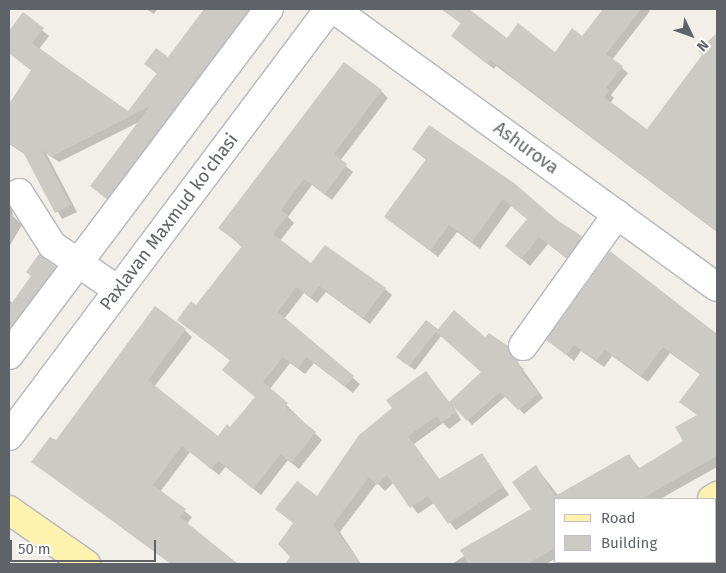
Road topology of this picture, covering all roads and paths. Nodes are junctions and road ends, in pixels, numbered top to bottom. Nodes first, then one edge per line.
1 (269, 9) edge
2 (329, 9) edge
3 (334, 9) edge
4 (19, 193) dead end
5 (617, 214) junction
6 (77, 264) junction
7 (717, 287) edge
8 (118, 290) junction
9 (523, 346) dead end
10 (9, 354) edge
11 (9, 436) edge
12 (9, 510) edge
13 (86, 564) edge

1 - 6 street
2 - 8 street, Paxlavan Maxmud ko'chasi
3 - 5 street, Ashurova
4 - 6 street
5 - 7 street, Ashurova
5 - 9 street
6 - 8 street
6 - 10 street
8 - 11 street, Paxlavan Maxmud ko'chasi
12 - 13 main road

